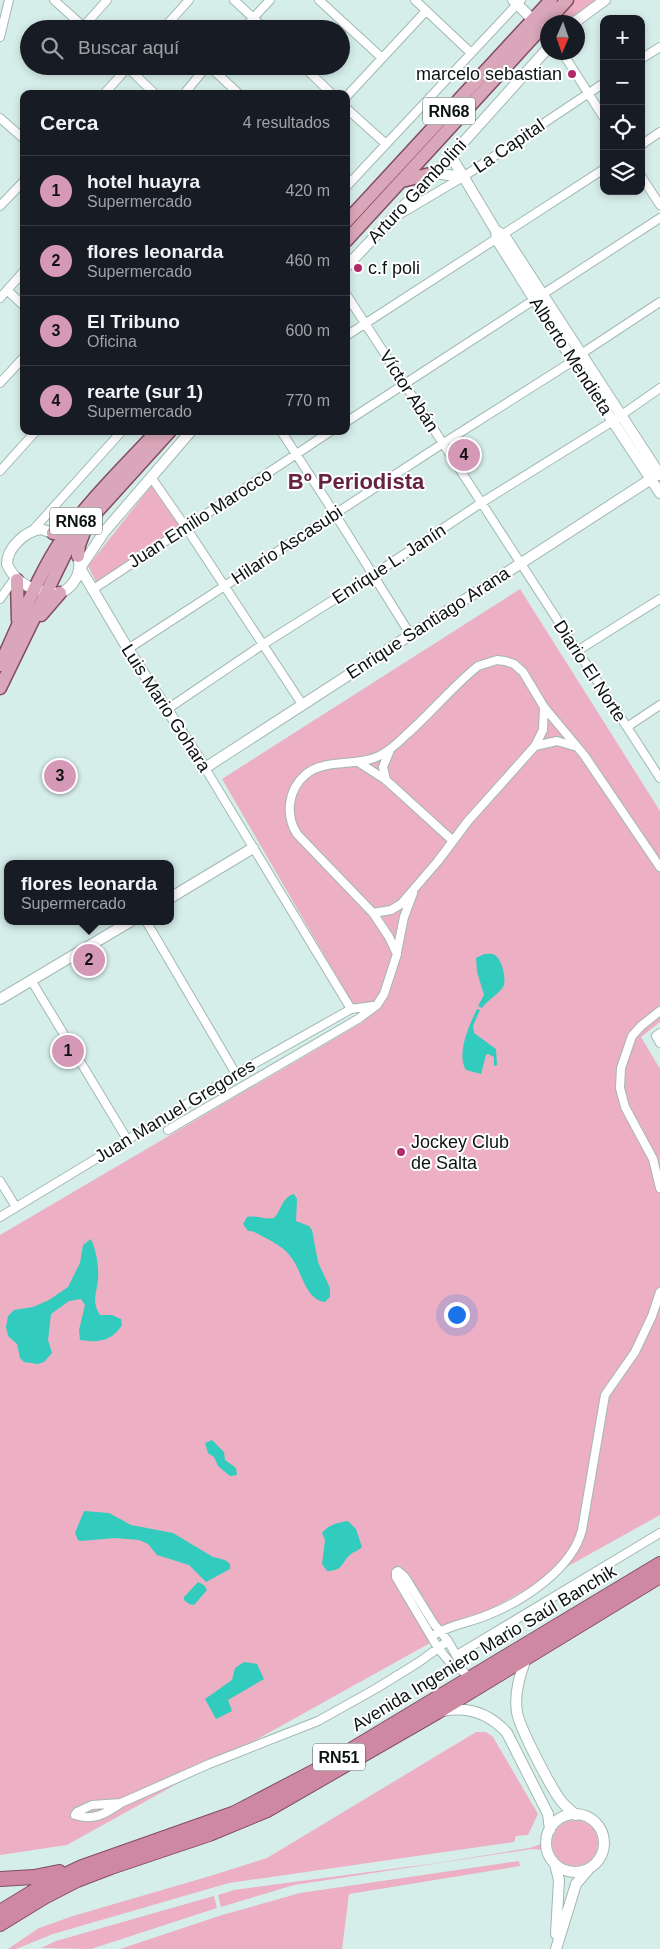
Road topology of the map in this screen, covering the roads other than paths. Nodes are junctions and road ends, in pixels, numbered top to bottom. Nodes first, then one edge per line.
1 (10, 0) edge
2 (54, 0) edge
3 (107, 0) edge
4 (189, 0) edge
5 (234, 0) edge
6 (270, 0) edge
7 (319, 0) edge
8 (415, 0) edge
9 (551, 0) edge
10 (567, 0) edge
11 (605, 0) edge
12 (517, 1) edge
13 (426, 11) junction
14 (546, 15) edge
15 (553, 15) edge
16 (583, 15) edge
17 (254, 18) joint
18 (76, 20) edge
19 (91, 20) edge
20 (171, 20) edge
21 (341, 20) edge
22 (540, 27) edge
23 (350, 29) edge
24 (540, 29) edge
25 (540, 29) edge
26 (0, 37) edge
27 (660, 47) edge
28 (471, 53) junction
29 (645, 56) edge
30 (540, 57) edge
31 (382, 58) junction
32 (567, 60) edge
33 (120, 75) edge
34 (135, 75) edge
35 (200, 75) edge
36 (218, 75) edge
37 (312, 75) edge
38 (600, 86) edge
39 (107, 90) edge
40 (151, 90) edge
41 (187, 90) edge
42 (235, 90) edge
43 (328, 90) edge
44 (350, 93) edge
45 (588, 94) junction
46 (350, 112) edge
47 (600, 112) edge
48 (0, 118) edge
49 (660, 132) edge
50 (20, 136) edge
51 (645, 142) edge
52 (386, 144) junction
53 (451, 156) junction
54 (434, 172) junction
55 (600, 172) edge
56 (463, 176) junction
57 (402, 181) junction
58 (645, 182) edge
59 (350, 183) edge
60 (20, 185) edge
61 (660, 205) edge
62 (0, 206) edge
63 (350, 218) edge
64 (660, 218) edge
65 (387, 222) junction
66 (499, 235) junction
67 (350, 237) edge
68 (350, 263) edge
69 (20, 275) edge
70 (7, 290) junction
71 (539, 297) junction
72 (0, 298) edge
73 (350, 300) edge
74 (20, 302) edge
75 (660, 302) edge
76 (366, 324) junction
77 (350, 334) edge
78 (581, 354) junction
79 (20, 361) edge
80 (573, 361) junction
81 (0, 383) edge
82 (404, 384) junction
83 (660, 388) edge
84 (616, 417) junction
85 (350, 419) edge
86 (32, 435) edge
87 (118, 435) edge
88 (153, 435) edge
89 (166, 435) edge
90 (188, 435) edge
91 (284, 435) edge
92 (326, 435) edge
93 (442, 444) junction
94 (296, 454) junction
95 (0, 471) edge
96 (657, 474) edge
97 (151, 477) junction
98 (660, 493) edge
99 (481, 503) junction
100 (335, 514) junction
101 (87, 515) junction
102 (185, 526) junction
103 (33, 530) junction
104 (62, 538) junction
105 (4, 555) edge
106 (0, 562) edge
107 (79, 562) junction
108 (521, 564) junction
109 (373, 575) junction
110 (15, 578) junction
111 (224, 585) junction
112 (92, 590) junction
113 (41, 591) junction
114 (62, 592) junction
115 (0, 599) edge
116 (660, 599) edge
117 (18, 627) junction
118 (410, 634) junction
119 (21, 644) junction
120 (262, 645) junction
121 (128, 649) junction
122 (577, 651) junction
123 (0, 665) edge
124 (0, 688) edge
125 (302, 704) junction
126 (660, 706) edge
127 (544, 707) junction
128 (166, 710) junction
129 (627, 727) junction
130 (535, 746) junction
131 (575, 746) junction
132 (390, 750) junction
133 (358, 762) junction
134 (205, 768) junction
135 (660, 778) edge
136 (386, 780) junction
137 (452, 840) junction
138 (253, 848) junction
139 (660, 867) edge
140 (416, 887) junction
141 (174, 896) edge
142 (373, 913) junction
143 (124, 925) edge
144 (148, 925) edge
145 (397, 954) junction
146 (30, 980) junction
147 (0, 998) edge
148 (377, 1005) junction
149 (351, 1009) junction
150 (660, 1011) edge
151 (236, 1074) junction
152 (168, 1130) dead end
153 (127, 1139) junction
154 (0, 1181) edge
155 (660, 1188) edge
156 (16, 1207) junction
157 (0, 1216) edge
158 (660, 1292) edge
159 (660, 1533) edge
160 (660, 1564) edge
161 (660, 1576) edge
162 (440, 1630) junction
163 (432, 1636) junction
164 (448, 1641) junction
165 (438, 1648) junction
166 (457, 1655) junction
167 (527, 1656) junction
168 (466, 1674) junction
169 (436, 1712) junction
170 (121, 1803) junction
171 (576, 1815) junction
172 (550, 1830) junction
173 (555, 1864) junction
174 (82, 1866) junction
175 (588, 1869) junction
176 (0, 1879) edge
177 (0, 1912) edge
178 (0, 1924) edge
179 (556, 1949) edge

1 - 26 street
2 - 18 street
3 - 19 street
4 - 20 street
5 - 17 street
6 - 17 street
7 - 21 street
8 - 13 street
9 - 14 main road, RN68
10 - 15 main road, RN68
11 - 16 street
12 - 22 street
12 - 28 street
13 - 28 street
13 - 31 street
23 - 31 street
24 - 57 main road, RN68
25 - 63 main road, RN68
27 - 29 street
28 - 52 street
30 - 53 street, Arturo Gambolini
31 - 44 street
32 - 45 street
33 - 39 street
34 - 40 street
35 - 41 street
36 - 42 street
37 - 43 street
38 - 45 street, La Capital
45 - 47 street
45 - 56 street, La Capital
46 - 52 street
48 - 50 street
49 - 51 street
52 - 59 street
53 - 54 street, Arturo Gambolini
53 - 56 street, Alberto Mendieta
54 - 56 street
54 - 57 main road
54 - 65 street, Arturo Gambolini
55 - 66 street
56 - 65 street, La Capital
56 - 66 street, Alberto Mendieta
57 - 67 main road, RN68
58 - 61 street
60 - 62 street
64 - 71 street
65 - 68 street, Arturo Gambolini
66 - 71 street, Alberto Mendieta
66 - 76 street
69 - 70 street
70 - 72 street
70 - 74 street
71 - 78 street, Alberto Mendieta
71 - 80 street, Alberto Mendieta
71 - 82 street
73 - 76 street, Víctor Abán
75 - 78 street, Hilario Ascasubi
76 - 77 street
76 - 82 street, Víctor Abán
78 - 80 street, Hilario Ascasubi
78 - 84 street, Alberto Mendieta
79 - 81 street
80 - 84 street, Alberto Mendieta
80 - 93 street, Hilario Ascasubi
82 - 85 street
82 - 93 street, Víctor Abán
83 - 84 street, Enrique L. Janín
84 - 96 street, Alberto Mendieta
84 - 99 street, Enrique L. Janín
86 - 95 street
87 - 103 street
88 - 101 main road, RN68
89 - 101 main road, RN68
90 - 97 street
91 - 94 street
92 - 94 street, Juan Emilio Marocco
93 - 99 street, Víctor Abán
93 - 100 street, Hilario Ascasubi
94 - 100 street
94 - 102 street, Juan Emilio Marocco
96 - 98 street, Alberto Mendieta
96 - 108 street, Enrique Santiago Arana
97 - 102 street
97 - 107 street
99 - 108 street, Víctor Abán
99 - 109 street, Enrique L. Janín
100 - 109 street
100 - 111 street, Hilario Ascasubi
101 - 104 main road, RN68
101 - 107 main road
102 - 111 street
102 - 112 street, Juan Emilio Marocco
103 - 104 street
103 - 105 street
104 - 107 street, Luis Mario Gohara
104 - 113 main road, RN68
105 - 110 street
106 - 110 street
107 - 112 street, Luis Mario Gohara
107 - 114 street
108 - 118 street, Enrique Santiago Arana
108 - 122 street, Diario El Norte
109 - 118 street
109 - 120 street, Enrique L. Janín
110 - 113 street
110 - 115 street
110 - 117 main road
111 - 120 street
111 - 121 street, Hilario Ascasubi
112 - 114 street
112 - 121 street, Luis Mario Gohara
113 - 114 street
113 - 117 main road, RN68
113 - 119 main road, RN68
114 - 119 main road
116 - 122 street
117 - 123 main road, RN68
118 - 125 street, Enrique Santiago Arana
119 - 124 main road, RN68
120 - 125 street
120 - 128 street, Enrique L. Janín
121 - 128 street, Luis Mario Gohara
122 - 129 street, Diario El Norte
125 - 134 street, Enrique Santiago Arana
126 - 129 street
127 - 130 street
127 - 131 street
127 - 132 street
128 - 134 street, Luis Mario Gohara
129 - 135 street, Diario El Norte
130 - 131 street
130 - 137 street
131 - 139 street
132 - 133 street
132 - 136 street
133 - 136 street
133 - 142 street
134 - 138 street, Luis Mario Gohara
136 - 137 street
137 - 140 street
138 - 141 street
138 - 149 street, Luis Mario Gohara
140 - 142 street
140 - 145 street
142 - 145 street
143 - 146 street
144 - 151 street
145 - 148 street
146 - 147 street
146 - 153 street
148 - 149 street
148 - 152 street
149 - 151 street, Juan Manuel Gregores
150 - 155 street
151 - 153 street, Juan Manuel Gregores
153 - 156 street, Juan Manuel Gregores
154 - 156 street
156 - 157 street, Juan Manuel Gregores
158 - 162 street
159 - 166 street
160 - 168 highway, Avenida Ingeniero Mario Saúl Banchik / RN51
161 - 167 highway, Avenida Ingeniero Mario Saúl Banchik / RN51
162 - 163 street
162 - 163 street
162 - 164 street
163 - 165 street
164 - 165 street
164 - 166 street
165 - 168 street
165 - 170 street
166 - 168 street
167 - 169 highway, Avenida Ingeniero Mario Saúl Banchik / RN51
167 - 171 street
168 - 174 highway, Avenida Ingeniero Mario Saúl Banchik / RN51
169 - 172 street
169 - 178 highway, Avenida Ingeniero Mario Saúl Banchik / RN51
170 - 170 street
171 - 172 street
171 - 175 street
172 - 173 street
173 - 175 street
173 - 179 street
174 - 176 highway
174 - 177 highway, Avenida Ingeniero Mario Saúl Banchik / RN51
175 - 179 street

